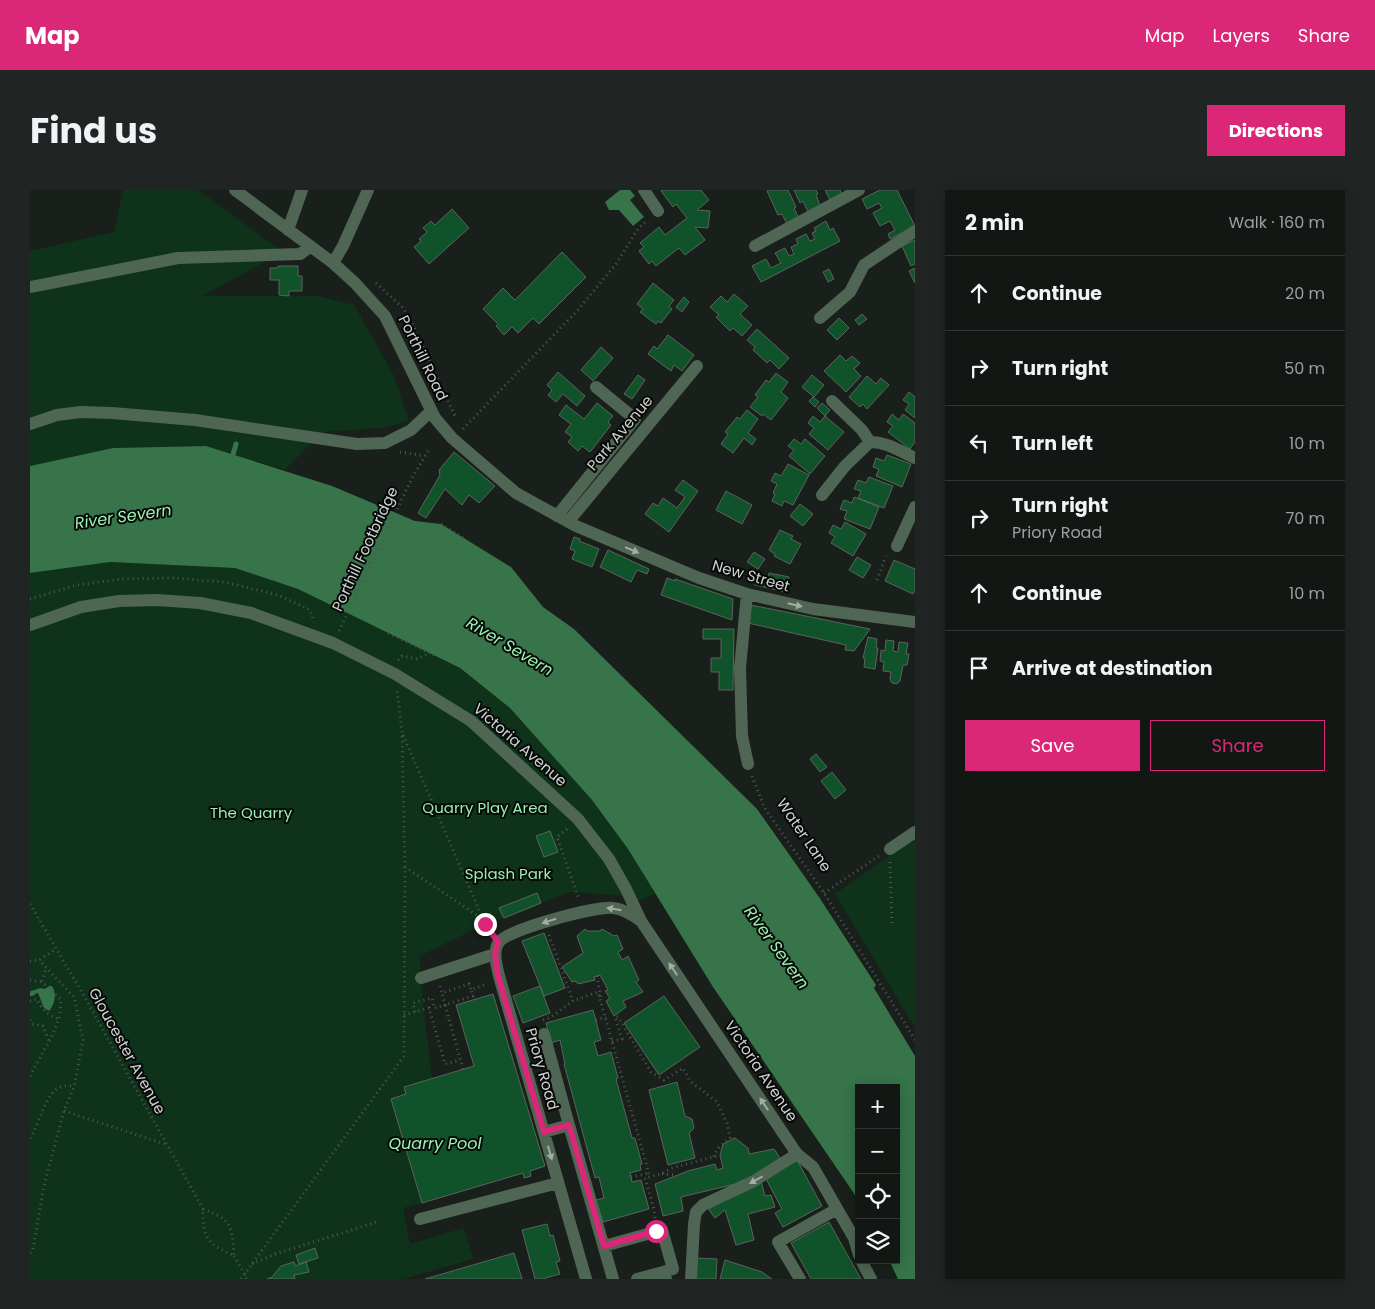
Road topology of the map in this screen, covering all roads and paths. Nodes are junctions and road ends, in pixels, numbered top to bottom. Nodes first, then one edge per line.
1 (235, 190) edge
2 (302, 190) edge
3 (368, 190) edge
4 (644, 190) edge
5 (859, 190) edge
6 (658, 211) joint
7 (288, 230) junction
8 (915, 231) edge
9 (755, 246) dead end
10 (310, 247) junction
11 (333, 264) junction
12 (30, 287) edge
13 (820, 318) dead end
14 (697, 366) dead end
15 (596, 387) dead end
16 (832, 401) dead end
17 (430, 412) junction
18 (30, 424) edge
19 (463, 429) dead end
20 (870, 442) junction
21 (428, 451) dead end
22 (915, 458) edge
23 (822, 495) dead end
24 (915, 507) edge
25 (563, 519) junction
26 (441, 524) dead end
27 (587, 531) joint
28 (465, 539) dead end
29 (897, 546) joint
30 (876, 580) dead end
31 (747, 594) junction
32 (915, 622) edge
33 (30, 625) edge
34 (340, 629) dead end
35 (388, 633) dead end
36 (429, 653) junction
37 (402, 656) dead end
38 (436, 656) dead end
39 (395, 674) junction
40 (402, 732) junction
41 (748, 764) joint
42 (915, 832) edge
43 (557, 837) dead end
44 (890, 849) junction
45 (404, 867) junction
46 (824, 893) junction
47 (30, 904) edge
48 (584, 911) junction
49 (483, 919) junction
50 (641, 921) junction
51 (545, 923) junction
52 (892, 923) dead end
53 (497, 948) junction
54 (56, 949) junction
55 (39, 960) junction
56 (30, 961) edge
57 (46, 968) junction
58 (436, 973) junction
59 (597, 976) dead end
60 (421, 978) dead end
61 (30, 980) edge
62 (42, 982) junction
63 (486, 983) dead end
64 (471, 990) junction
65 (442, 993) junction
66 (30, 1001) edge
67 (573, 1001) junction
68 (601, 1001) junction
69 (445, 1005) junction
70 (415, 1012) junction
71 (404, 1016) junction
72 (606, 1017) junction
73 (59, 1019) junction
74 (596, 1020) dead end
75 (31, 1022) edge
76 (544, 1034) joint
77 (915, 1040) edge
78 (49, 1042) junction
79 (612, 1042) junction
80 (460, 1060) junction
81 (463, 1069) dead end
82 (30, 1076) edge
83 (74, 1087) junction
84 (64, 1110) junction
85 (569, 1125) junction
86 (544, 1132) junction
87 (30, 1138) edge
88 (166, 1144) junction
89 (797, 1154) junction
90 (720, 1155) dead end
91 (713, 1157) junction
92 (661, 1174) junction
93 (650, 1175) junction
94 (676, 1175) dead end
95 (631, 1177) dead end
96 (558, 1183) junction
97 (837, 1209) junction
98 (202, 1210) junction
99 (420, 1219) dead end
100 (377, 1222) dead end
101 (656, 1231) junction
102 (855, 1241) edge
103 (604, 1246) junction
104 (30, 1253) edge
105 (234, 1256) junction
106 (251, 1264) junction
107 (863, 1264) edge
108 (244, 1274) junction
109 (664, 1275) edge
110 (241, 1279) edge
111 (246, 1279) edge
112 (586, 1279) edge
113 (613, 1279) edge
114 (637, 1279) edge
115 (691, 1279) edge
116 (800, 1279) edge
117 (872, 1279) edge

1 - 7 street, Porthill Road
2 - 7 street
3 - 11 street
4 - 6 street
5 - 9 street
6 - 19 path
7 - 10 street, Porthill Road
8 - 13 street
10 - 11 street, Porthill Road
10 - 12 street
11 - 17 street, Porthill Road
14 - 25 street, Park Avenue
15 - 25 street
16 - 20 street
17 - 18 street
17 - 25 street, Porthill Road
20 - 22 street
20 - 23 street
21 - 34 path, Porthill Footbridge
24 - 29 street
25 - 27 street, Porthill Road
26 - 28 path
27 -> 31 street, New Street
29 - 30 path
31 -> 32 street, New Street
31 - 41 street
33 - 39 street, Victoria Avenue
35 - 36 path
36 - 37 path
36 - 38 path
39 - 40 path
39 - 50 street, Victoria Avenue
40 - 45 path
40 - 49 path
41 - 46 path, Water Lane
42 - 44 street
43 - 48 path
44 - 46 path
44 - 52 path
45 - 49 path
45 - 71 path
46 - 77 path, Water Lane
47 - 54 path, Gloucester Avenue
50 -> 48 street
48 -> 51 street
49 - 53 path
89 -> 50 street, Victoria Avenue
51 - 53 street
51 - 67 path
53 - 58 street
53 - 86 street, Priory Road
54 - 55 path
54 - 88 path, Gloucester Avenue
55 - 56 path
55 - 57 path
57 - 62 path
57 - 83 path
58 - 60 street
58 - 65 path
59 - 68 path
61 - 62 path
62 - 73 path
63 - 64 path
64 - 65 path
64 - 69 path
65 - 69 path
66 - 73 path
67 - 68 path
67 - 76 path
68 - 72 path
69 - 70 path
69 - 80 path
70 - 71 path
70 - 80 path
71 - 106 path
72 - 74 path
72 - 79 path
73 - 78 path
75 - 78 path
76 - 85 street
78 - 82 path
79 - 91 path
79 - 93 path
80 - 81 path
83 - 84 path
83 - 87 path
84 - 88 path
84 - 104 path
85 - 86 street
85 - 103 street
86 -> 96 street, Priory Road
88 - 98 path, Gloucester Avenue
89 - 97 street, Victoria Avenue
89 -> 115 street
90 - 91 path
91 - 92 path
92 - 93 path
92 - 94 path
93 - 95 path
93 - 101 path
96 - 99 street
96 - 112 street, Priory Road
97 - 102 street, Victoria Avenue
97 - 116 street
98 - 105 path, Gloucester Avenue
98 - 105 path
100 - 106 path
101 - 103 street
101 - 109 street
103 - 113 street
105 - 108 path
106 - 108 path
107 - 117 street
108 - 110 path
108 - 111 path
109 - 114 street

